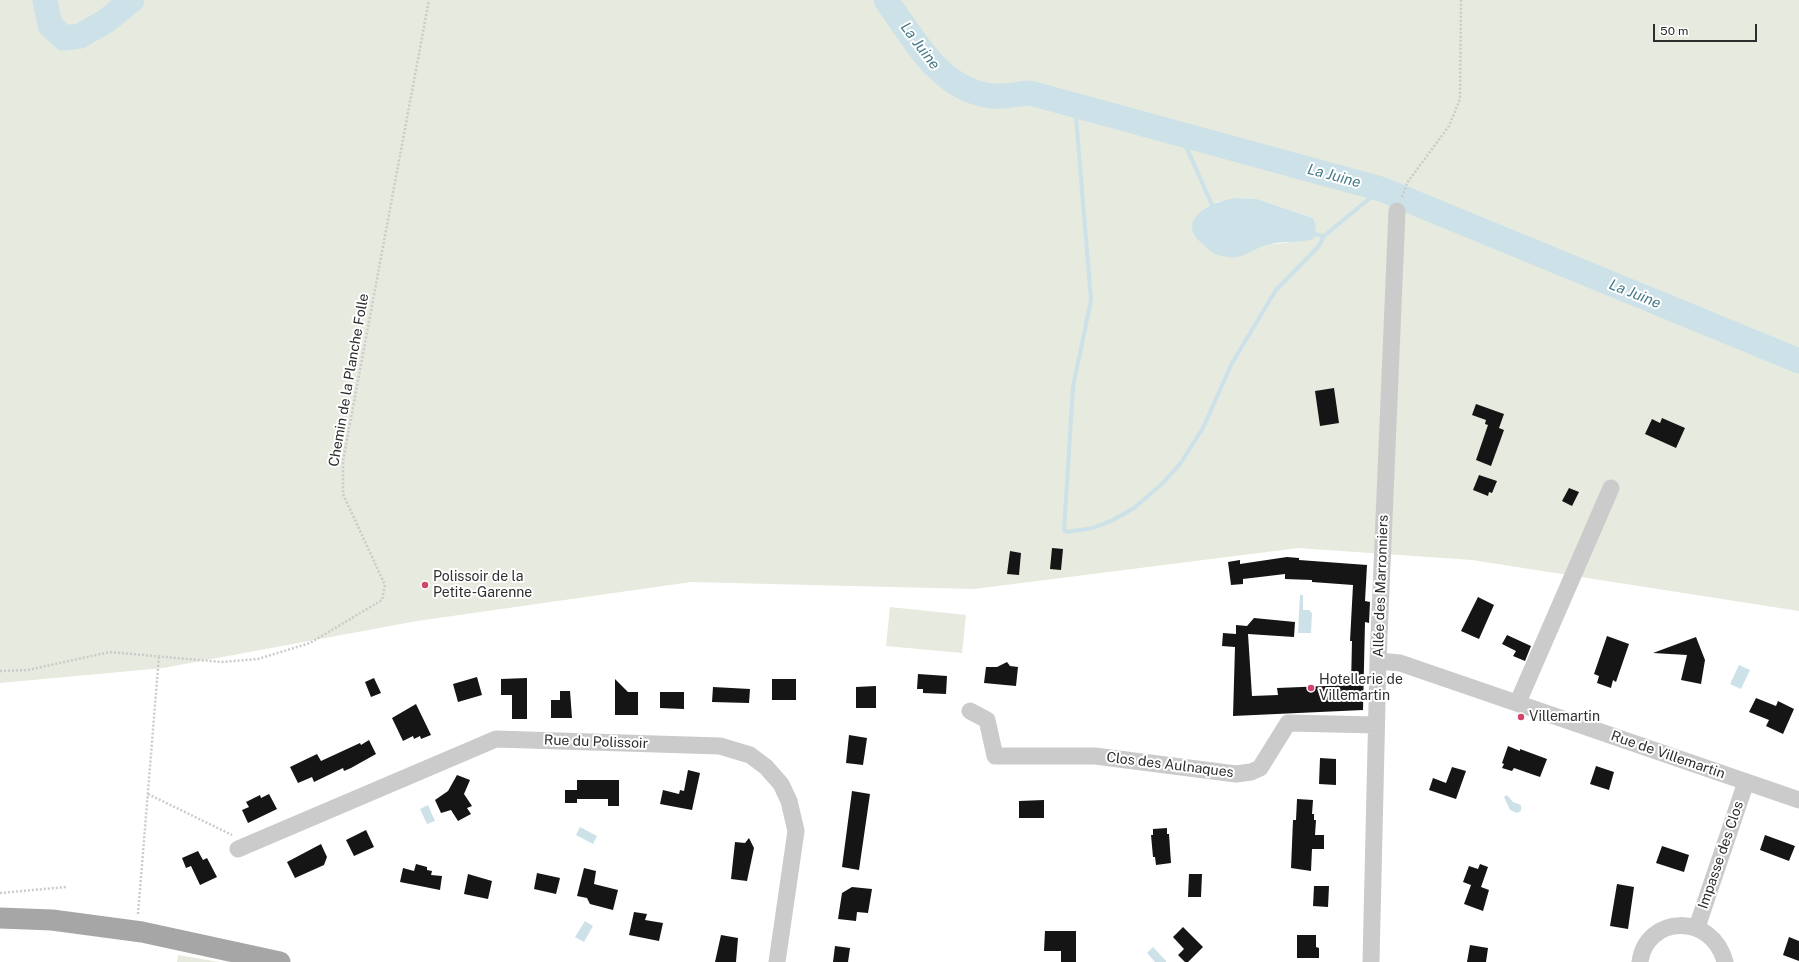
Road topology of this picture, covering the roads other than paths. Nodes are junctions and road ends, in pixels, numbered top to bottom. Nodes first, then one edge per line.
1 (1397, 211) dead end
2 (1611, 488) dead end
3 (1378, 661) junction
4 (1518, 702) junction
5 (970, 711) dead end
6 (1376, 725) junction
7 (1746, 782) junction
8 (1799, 800) edge
9 (244, 847) road end
10 (0, 918) edge
11 (1696, 927) junction
12 (280, 962) edge
13 (777, 962) edge
14 (1371, 962) edge
15 (1640, 962) edge
16 (1725, 962) edge

1 - 3 street, Allée des Marronniers
2 - 4 street
3 - 4 street, Rue de Villemartin
3 - 6 street, Allée des Marronniers
4 - 7 street, Rue de Villemartin
5 - 6 street, Clos des Aulnaques
6 - 14 street, Allée des Marronniers
7 - 8 street, Rue de Villemartin
7 - 11 street, Impasse des Clos
9 - 13 street, Rue du Polissoir
10 - 12 main road
11 - 15 street, Impasse des Clos
11 - 16 street, Impasse des Clos

